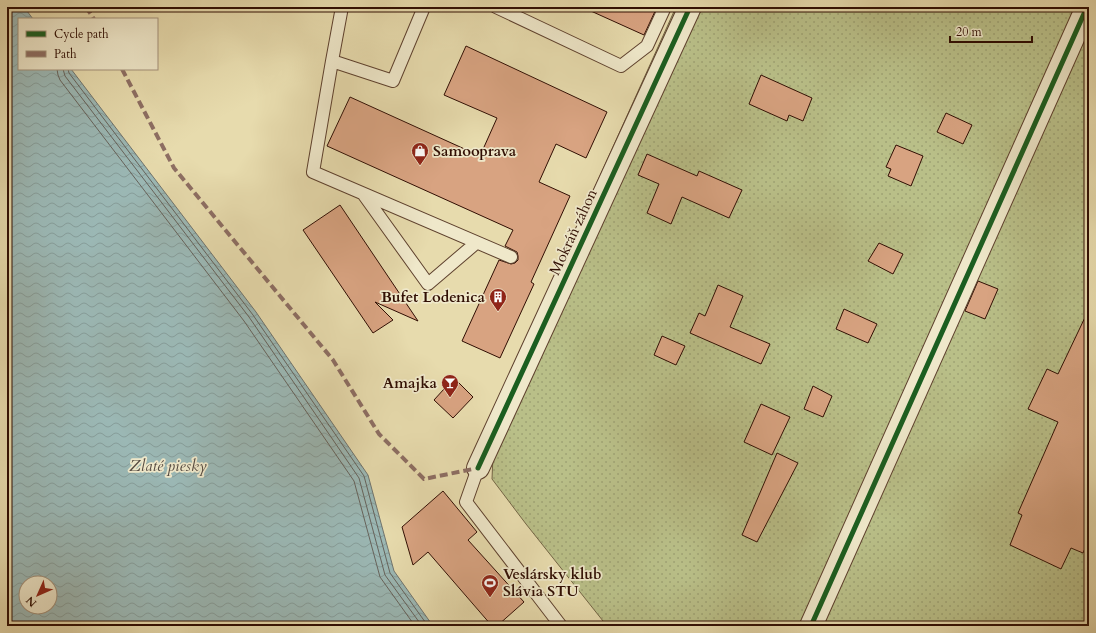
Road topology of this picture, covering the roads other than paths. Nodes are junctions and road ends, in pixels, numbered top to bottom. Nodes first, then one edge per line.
1 (342, 7) edge
2 (424, 7) edge
3 (496, 7) edge
4 (665, 7) edge
5 (690, 7) edge
6 (1087, 7) edge
7 (332, 61) junction
8 (363, 194) junction
9 (476, 242) junction
10 (511, 258) dead end
11 (478, 468) joint
12 (561, 626) edge
13 (811, 626) edge

1 - 7 lane
2 - 7 lane
3 - 4 lane
5 - 11 street, Mokráň záhon
6 - 13 street
7 - 8 lane
8 - 9 lane
8 - 9 lane
9 - 10 lane
11 - 12 lane

